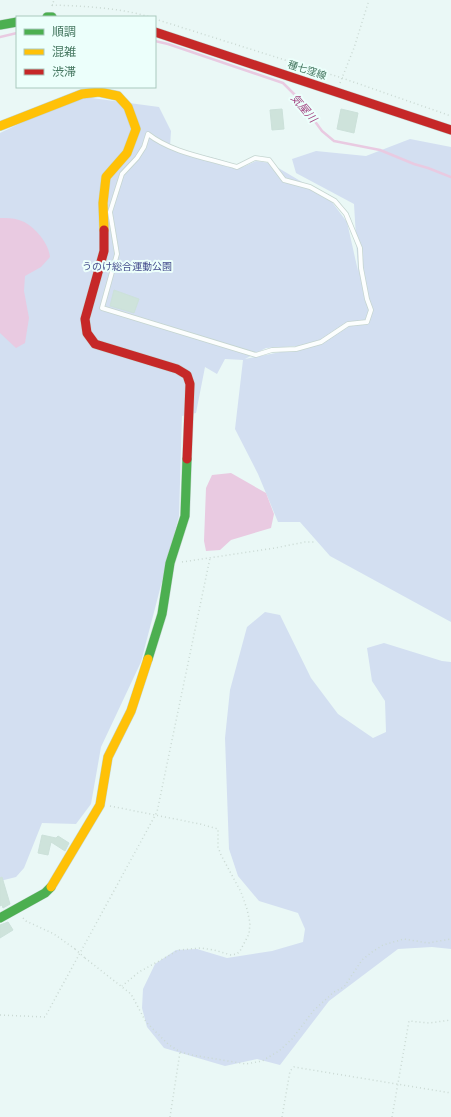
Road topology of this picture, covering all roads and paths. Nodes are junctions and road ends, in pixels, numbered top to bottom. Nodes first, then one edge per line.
1 (369, 0) edge
2 (52, 5) dead end
3 (147, 16) edge
4 (156, 18) edge
5 (16, 22) edge
6 (0, 25) edge
7 (156, 32) edge
8 (342, 78) junction
9 (337, 91) junction
10 (451, 116) edge
11 (0, 126) edge
12 (451, 130) edge
13 (159, 142) joint
14 (314, 542) dead end
15 (210, 558) junction
16 (170, 563) junction
17 (100, 805) junction
18 (155, 815) junction
19 (16, 910) junction
20 (0, 918) edge
21 (451, 939) edge
22 (122, 986) junction
23 (0, 1015) edge
24 (451, 1020) edge
25 (180, 1052) junction
26 (398, 1084) junction
27 (451, 1093) edge
28 (170, 1117) edge
29 (282, 1117) edge
30 (392, 1117) edge

1 - 8 path
2 - 3 path
4 - 8 path
5 - 6 street
7 - 9 street, 種七窪線
8 - 9 path
8 - 10 path
9 - 12 street, 種七窪線
11 - 16 street
13 - 13 lane
14 - 15 path
15 - 16 path
15 - 18 path
16 - 17 street
17 - 18 path
17 - 19 street
18 - 22 path
18 - 23 path
19 - 20 street
19 - 22 path, bridge
21 - 25 path
22 - 25 path
24 - 26 path
25 - 28 path
26 - 27 path
26 - 29 path
26 - 30 path

